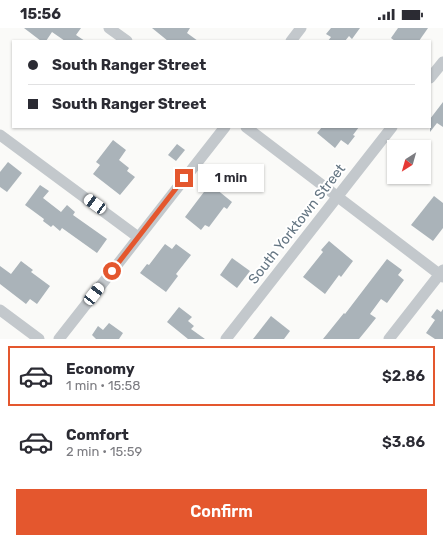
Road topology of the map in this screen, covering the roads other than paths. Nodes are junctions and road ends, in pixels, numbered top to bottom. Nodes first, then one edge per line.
1 (109, 28) edge
2 (301, 28) edge
3 (126, 40) edge
4 (292, 40) edge
5 (443, 62) edge
6 (431, 77) edge
7 (224, 128) edge
8 (247, 128) edge
9 (391, 128) edge
10 (0, 135) edge
11 (338, 197) junction
12 (138, 237) junction
13 (442, 274) edge
14 (0, 310) edge
15 (40, 339) edge
16 (59, 339) edge
17 (226, 339) edge
18 (389, 339) edge

1 - 3 street
2 - 4 street
5 - 6 street
7 - 12 street
8 - 11 street
9 - 11 street, South Yorktown Street
10 - 12 street
11 - 13 street
11 - 17 street, South Yorktown Street
12 - 16 street
13 - 18 street
14 - 15 street

